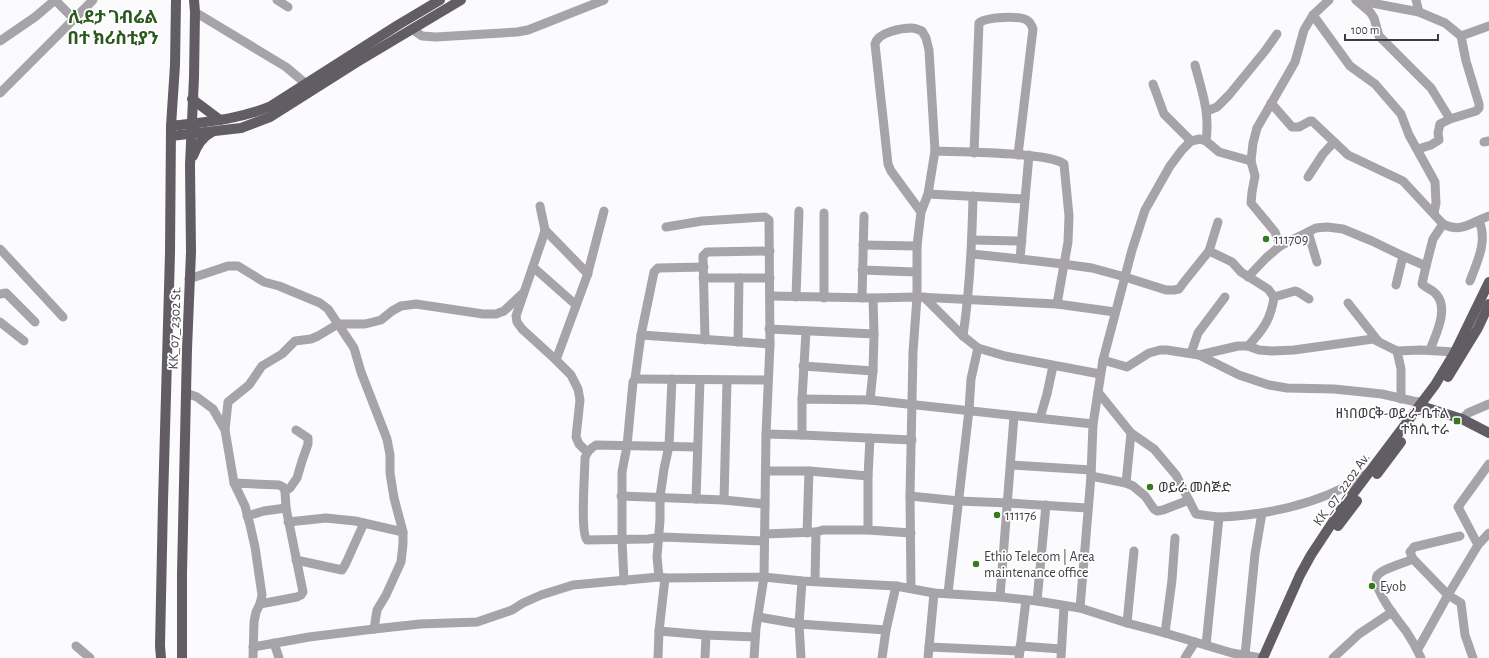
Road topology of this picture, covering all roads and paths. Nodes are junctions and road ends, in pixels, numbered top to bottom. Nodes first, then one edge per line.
1 (55, 0) edge
2 (93, 0) edge
3 (176, 0) edge
4 (194, 0) edge
5 (277, 0) edge
6 (440, 0) edge
7 (461, 0) edge
8 (604, 0) edge
9 (1329, 0) edge
10 (1356, 0) edge
11 (1416, 0) edge
12 (586, 3) edge
13 (288, 7) dead end
14 (195, 12) junction
15 (1419, 12) junction
16 (1313, 15) junction
17 (74, 19) junction
18 (1489, 26) edge
19 (412, 29) junction
20 (1277, 34) dead end
21 (1461, 36) junction
22 (0, 41) edge
23 (1195, 65) dead end
24 (319, 80) junction
25 (305, 83) junction
26 (1153, 84) dead end
27 (2, 88) edge
28 (192, 99) junction
29 (1271, 103) junction
30 (1207, 111) junction
31 (1450, 119) junction
32 (220, 120) junction
33 (192, 124) junction
34 (171, 131) junction
35 (213, 131) junction
36 (192, 134) junction
37 (1191, 141) junction
38 (1206, 141) junction
39 (1334, 142) junction
40 (1418, 149) junction
41 (935, 151) junction
42 (974, 153) junction
43 (1018, 154) junction
44 (1029, 155) junction
45 (1250, 161) junction
46 (190, 165) junction
47 (1308, 177) dead end
48 (928, 194) junction
49 (973, 196) junction
50 (1025, 199) junction
51 (540, 206) dead end
52 (604, 211) dead end
53 (799, 211) dead end
54 (921, 212) junction
55 (1434, 212) junction
56 (824, 213) dead end
57 (864, 216) dead end
58 (1489, 216) edge
59 (1479, 221) junction
60 (1218, 222) dead end
61 (1443, 224) junction
62 (666, 226) dead end
63 (545, 230) junction
64 (1308, 232) junction
65 (972, 240) junction
66 (1022, 240) junction
67 (863, 245) junction
68 (917, 246) junction
69 (1280, 246) junction
70 (0, 249) edge
71 (770, 251) junction
72 (1209, 251) junction
73 (972, 254) junction
74 (1403, 256) junction
75 (1020, 259) junction
76 (1317, 262) dead end
77 (1063, 264) junction
78 (1426, 266) junction
79 (533, 267) junction
80 (704, 267) junction
81 (862, 270) junction
82 (916, 272) junction
83 (588, 274) junction
84 (1125, 277) junction
85 (1248, 277) junction
86 (703, 278) junction
87 (739, 278) junction
88 (770, 278) junction
89 (190, 279) junction
90 (1470, 281) dead end
91 (1489, 282) edge
92 (1396, 285) dead end
93 (524, 293) junction
94 (0, 294) edge
95 (771, 296) junction
96 (796, 297) junction
97 (920, 297) junction
98 (1225, 297) dead end
99 (1274, 297) junction
100 (824, 298) junction
101 (862, 298) junction
102 (873, 298) junction
103 (969, 299) junction
104 (1309, 299) dead end
105 (1348, 302) dead end
106 (1057, 304) junction
107 (1489, 304) edge
108 (576, 305) junction
109 (1116, 312) junction
110 (63, 317) dead end
111 (0, 322) edge
112 (35, 322) dead end
113 (338, 324) junction
114 (769, 329) junction
115 (806, 331) junction
116 (874, 334) junction
117 (641, 335) junction
118 (963, 336) junction
119 (704, 340) junction
120 (24, 341) dead end
121 (1378, 341) junction
122 (738, 342) junction
123 (770, 344) junction
124 (1248, 346) junction
125 (978, 348) junction
126 (1430, 350) junction
127 (1397, 351) junction
128 (1455, 352) junction
129 (1195, 354) junction
130 (556, 360) junction
131 (1103, 360) junction
132 (803, 366) junction
133 (1053, 366) junction
134 (873, 371) junction
135 (1100, 374) junction
136 (635, 379) junction
137 (672, 379) junction
138 (700, 380) junction
139 (768, 380) junction
140 (727, 381) junction
141 (1098, 392) junction
142 (186, 393) junction
143 (802, 398) junction
144 (1401, 399) junction
145 (870, 400) junction
146 (1424, 404) junction
147 (1489, 404) edge
148 (912, 405) junction
149 (969, 410) junction
150 (1014, 416) junction
151 (1464, 417) junction
152 (1040, 418) junction
153 (1093, 424) junction
154 (1489, 427) edge
155 (225, 430) junction
156 (296, 430) dead end
157 (1131, 433) junction
158 (1489, 433) edge
159 (766, 434) junction
160 (802, 435) junction
161 (870, 438) junction
162 (912, 440) junction
163 (1390, 445) junction
164 (627, 446) junction
165 (669, 446) junction
166 (697, 447) junction
167 (587, 452) junction
168 (1489, 464) edge
169 (1011, 465) junction
170 (766, 471) junction
171 (809, 471) junction
172 (1091, 473) junction
173 (868, 476) junction
174 (1126, 482) junction
175 (234, 483) junction
176 (285, 491) junction
177 (621, 496) junction
178 (910, 496) junction
179 (660, 497) junction
180 (696, 499) junction
181 (724, 500) junction
182 (1189, 500) junction
183 (959, 501) junction
184 (1008, 502) junction
185 (765, 504) junction
186 (1046, 505) junction
187 (286, 508) junction
188 (1088, 508) junction
189 (1262, 513) junction
190 (247, 516) junction
191 (1219, 517) junction
192 (288, 522) junction
193 (364, 523) junction
194 (868, 530) junction
195 (403, 532) junction
196 (812, 532) junction
197 (911, 533) junction
198 (1489, 533) edge
199 (1460, 536) dead end
200 (659, 538) junction
201 (765, 538) junction
202 (1175, 538) dead end
203 (622, 540) junction
204 (1478, 545) junction
205 (1134, 551) dead end
206 (1413, 559) junction
207 (296, 560) junction
208 (662, 577) junction
209 (764, 577) junction
210 (624, 581) junction
211 (802, 581) junction
212 (815, 581) junction
213 (896, 586) junction
214 (911, 588) junction
215 (934, 592) junction
216 (948, 593) junction
217 (1448, 595) junction
218 (1000, 597) junction
219 (1026, 600) junction
220 (1037, 601) junction
221 (260, 604) junction
222 (1064, 606) junction
223 (1080, 608) junction
224 (1392, 612) junction
225 (758, 617) junction
226 (1128, 623) junction
227 (799, 624) junction
228 (374, 629) junction
229 (886, 630) junction
230 (659, 631) junction
231 (1165, 633) junction
232 (706, 635) junction
233 (756, 637) junction
234 (1195, 642) junction
235 (274, 643) junction
236 (1206, 645) junction
237 (76, 646) dead end
238 (253, 647) junction
239 (929, 647) junction
240 (1020, 652) edge
241 (979, 654) edge
242 (1061, 654) edge
243 (1420, 654) edge
244 (1231, 655) edge
245 (1245, 655) junction
246 (90, 658) edge
247 (161, 658) edge
248 (182, 658) edge
249 (253, 658) edge
250 (278, 658) edge
251 (658, 658) edge
252 (705, 658) edge
253 (754, 658) edge
254 (801, 658) edge
255 (882, 658) edge
256 (928, 658) edge
257 (1185, 658) edge
258 (1262, 658) edge
259 (1267, 658) edge
260 (1333, 658) edge
261 (1473, 658) edge

1 - 17 street
1 - 22 street
2 - 17 street
3 - 34 main road, KK_07_2302 St.
4 - 14 main road, KK_07_2302 St.
5 - 13 street
6 - 24 main road
7 - 19 main road
8 - 12 street
9 - 16 street
10 - 15 street
10 - 31 street
11 - 15 street
12 - 19 street
14 - 25 street
14 - 28 main road, KK_07_2302 St.
15 - 21 street
16 - 29 street
16 - 40 street
17 - 27 street
18 - 21 street
19 - 24 main road
20 - 30 street
21 - 31 street
23 - 30 street
24 - 25 main road
24 - 35 main road
25 - 32 main road
26 - 37 street
28 - 32 main road
28 - 33 main road, KK_07_2302 St.
29 - 39 street
29 - 45 street
30 - 38 street
31 - 40 street
32 - 33 main road
33 - 34 main road
33 - 36 main road, KK_07_2302 St.
34 - 36 main road
34 - 247 main road, KK_07_2302 St.
35 - 36 main road
35 - 46 main road
36 - 46 main road, KK_07_2302 St.
37 - 38 street
37 - 84 street
38 - 45 street
39 - 47 street
39 - 55 street
40 - 55 street
41 - 42 street
41 - 48 street
41 - 54 street
42 - 43 street
42 - 43 street
43 - 44 street
44 - 50 street
44 - 77 street
45 - 69 street
46 - 89 main road, KK_07_2302 St.
48 - 49 street
48 - 54 street
49 - 50 street
49 - 65 street
50 - 66 street
51 - 63 street
52 - 83 street
53 - 96 street
54 - 68 street
55 - 61 street
56 - 100 street
57 - 67 street
58 - 59 street
59 - 61 street
59 - 90 street
60 - 72 street
61 - 78 street
62 - 71 street
63 - 79 street
63 - 83 street
64 - 69 street
64 - 74 street
64 - 76 street
65 - 66 street
65 - 73 street
66 - 75 street
67 - 68 street
67 - 81 street
68 - 82 street
69 - 85 street
70 - 110 street
71 - 80 street
71 - 88 street
72 - 84 street
72 - 85 street
73 - 75 street
73 - 103 street
74 - 78 street
74 - 92 street
75 - 77 street
77 - 84 street
77 - 106 street
78 - 126 street
79 - 93 street
79 - 108 street
80 - 86 street
80 - 117 street
81 - 82 street
81 - 101 street
82 - 97 street
83 - 108 street
84 - 109 street
85 - 99 street
86 - 87 street
86 - 119 street
87 - 88 street
87 - 122 street
88 - 95 street
89 - 113 street
89 - 142 main road, KK_07_2302 St.
91 - 128 main road, KK_07_2202 Av.
93 - 113 street
93 - 130 street
94 - 112 street
95 - 96 street
95 - 114 street
96 - 100 street
97 - 102 street
97 - 103 street
97 - 118 street
97 - 148 street
98 - 129 street
99 - 104 street
99 - 124 street
100 - 101 street
101 - 102 street
102 - 116 street
103 - 106 street
103 - 118 street
105 - 121 street
106 - 109 street
107 - 146 main road
108 - 130 street
109 - 131 street
111 - 120 street
113 - 155 street
113 - 195 street
114 - 115 street
114 - 123 street
115 - 116 street
115 - 132 street
116 - 134 street
117 - 119 street
117 - 136 street
118 - 125 street
119 - 122 street
121 - 124 street
121 - 127 street
122 - 123 street
123 - 139 street
124 - 129 street
125 - 133 street
125 - 149 street
126 - 127 street
126 - 128 street
127 - 144 street
128 - 146 main road, KK_07_2202 Av.
129 - 131 street
129 - 144 street
130 - 167 street
131 - 135 street
132 - 134 street
132 - 143 street
133 - 135 street
133 - 152 street
134 - 145 street
135 - 141 street
136 - 137 street
136 - 164 street
137 - 138 street
137 - 165 street
138 - 140 street
138 - 166 street
139 - 140 street
139 - 159 street
140 - 181 street
141 - 153 street
141 - 157 street
142 - 155 street
142 - 248 main road, KK_07_2302 St.
143 - 145 street
143 - 160 street
144 - 146 street
145 - 148 street
146 - 151 main road
146 - 163 main road, KK_07_2202 Av.
146 - 259 main road
147 - 151 street
148 - 149 street
148 - 162 street
149 - 150 street
149 - 183 street
150 - 152 street
150 - 169 street
151 - 154 main road
151 - 158 main road
152 - 153 street
153 - 172 street
155 - 175 street
156 - 176 street
157 - 174 street
157 - 182 street
159 - 160 street
159 - 170 street
160 - 161 street
161 - 162 street
161 - 173 street
162 - 178 street
163 - 189 street
163 - 258 main road, KK_07_2202 Av.
164 - 165 street
164 - 167 street
164 - 177 street
165 - 166 street
165 - 179 street
166 - 180 street
167 - 203 street
168 - 204 street
169 - 172 street
169 - 184 street
170 - 171 street
170 - 185 street
171 - 173 street
171 - 196 street
172 - 174 street
172 - 188 street
173 - 194 street
174 - 182 street
175 - 176 street
175 - 190 street
176 - 187 street
177 - 179 street
177 - 203 street
178 - 183 street
178 - 197 street
179 - 180 street
179 - 200 street
180 - 181 street
181 - 185 street
182 - 191 street
183 - 184 street
183 - 216 street
184 - 186 street
184 - 218 street
185 - 201 street
186 - 188 street
186 - 220 street
187 - 190 street
187 - 192 street
188 - 223 street
189 - 191 street
189 - 245 street
190 - 221 street
191 - 236 street
192 - 193 street
192 - 207 street
193 - 195 street
193 - 207 street
194 - 196 street
194 - 197 street
195 - 228 street
196 - 201 street
196 - 212 street
197 - 214 street
198 - 204 street
199 - 206 street
200 - 201 street
200 - 203 street
200 - 208 street
201 - 209 street
202 - 231 street
203 - 210 street
204 - 217 street
205 - 226 street
206 - 217 street
206 - 224 street
207 - 221 street
208 - 209 street
208 - 210 street
208 - 230 street
209 - 211 street
209 - 225 street
210 - 228 street
211 - 212 street
211 - 227 street
212 - 213 street
213 - 214 street
213 - 229 street
214 - 215 street
215 - 216 street
215 - 239 street
216 - 218 street
217 - 243 street
217 - 261 street
218 - 219 street
219 - 220 street
219 - 240 street
220 - 222 street
221 - 238 street
222 - 223 street
222 - 242 street
223 - 226 street
224 - 243 street
224 - 260 street
225 - 227 street
225 - 233 street
226 - 231 street
227 - 229 street
227 - 254 street
228 - 235 street
229 - 255 street
230 - 232 street
230 - 251 street
231 - 234 street
232 - 233 street
232 - 252 street
233 - 253 street
234 - 236 street
234 - 257 street
235 - 238 street
235 - 250 street
236 - 244 street
237 - 246 street
238 - 249 street
239 - 241 street
239 - 256 street
240 - 241 street
240 - 242 street
244 - 245 street
245 - 258 street

